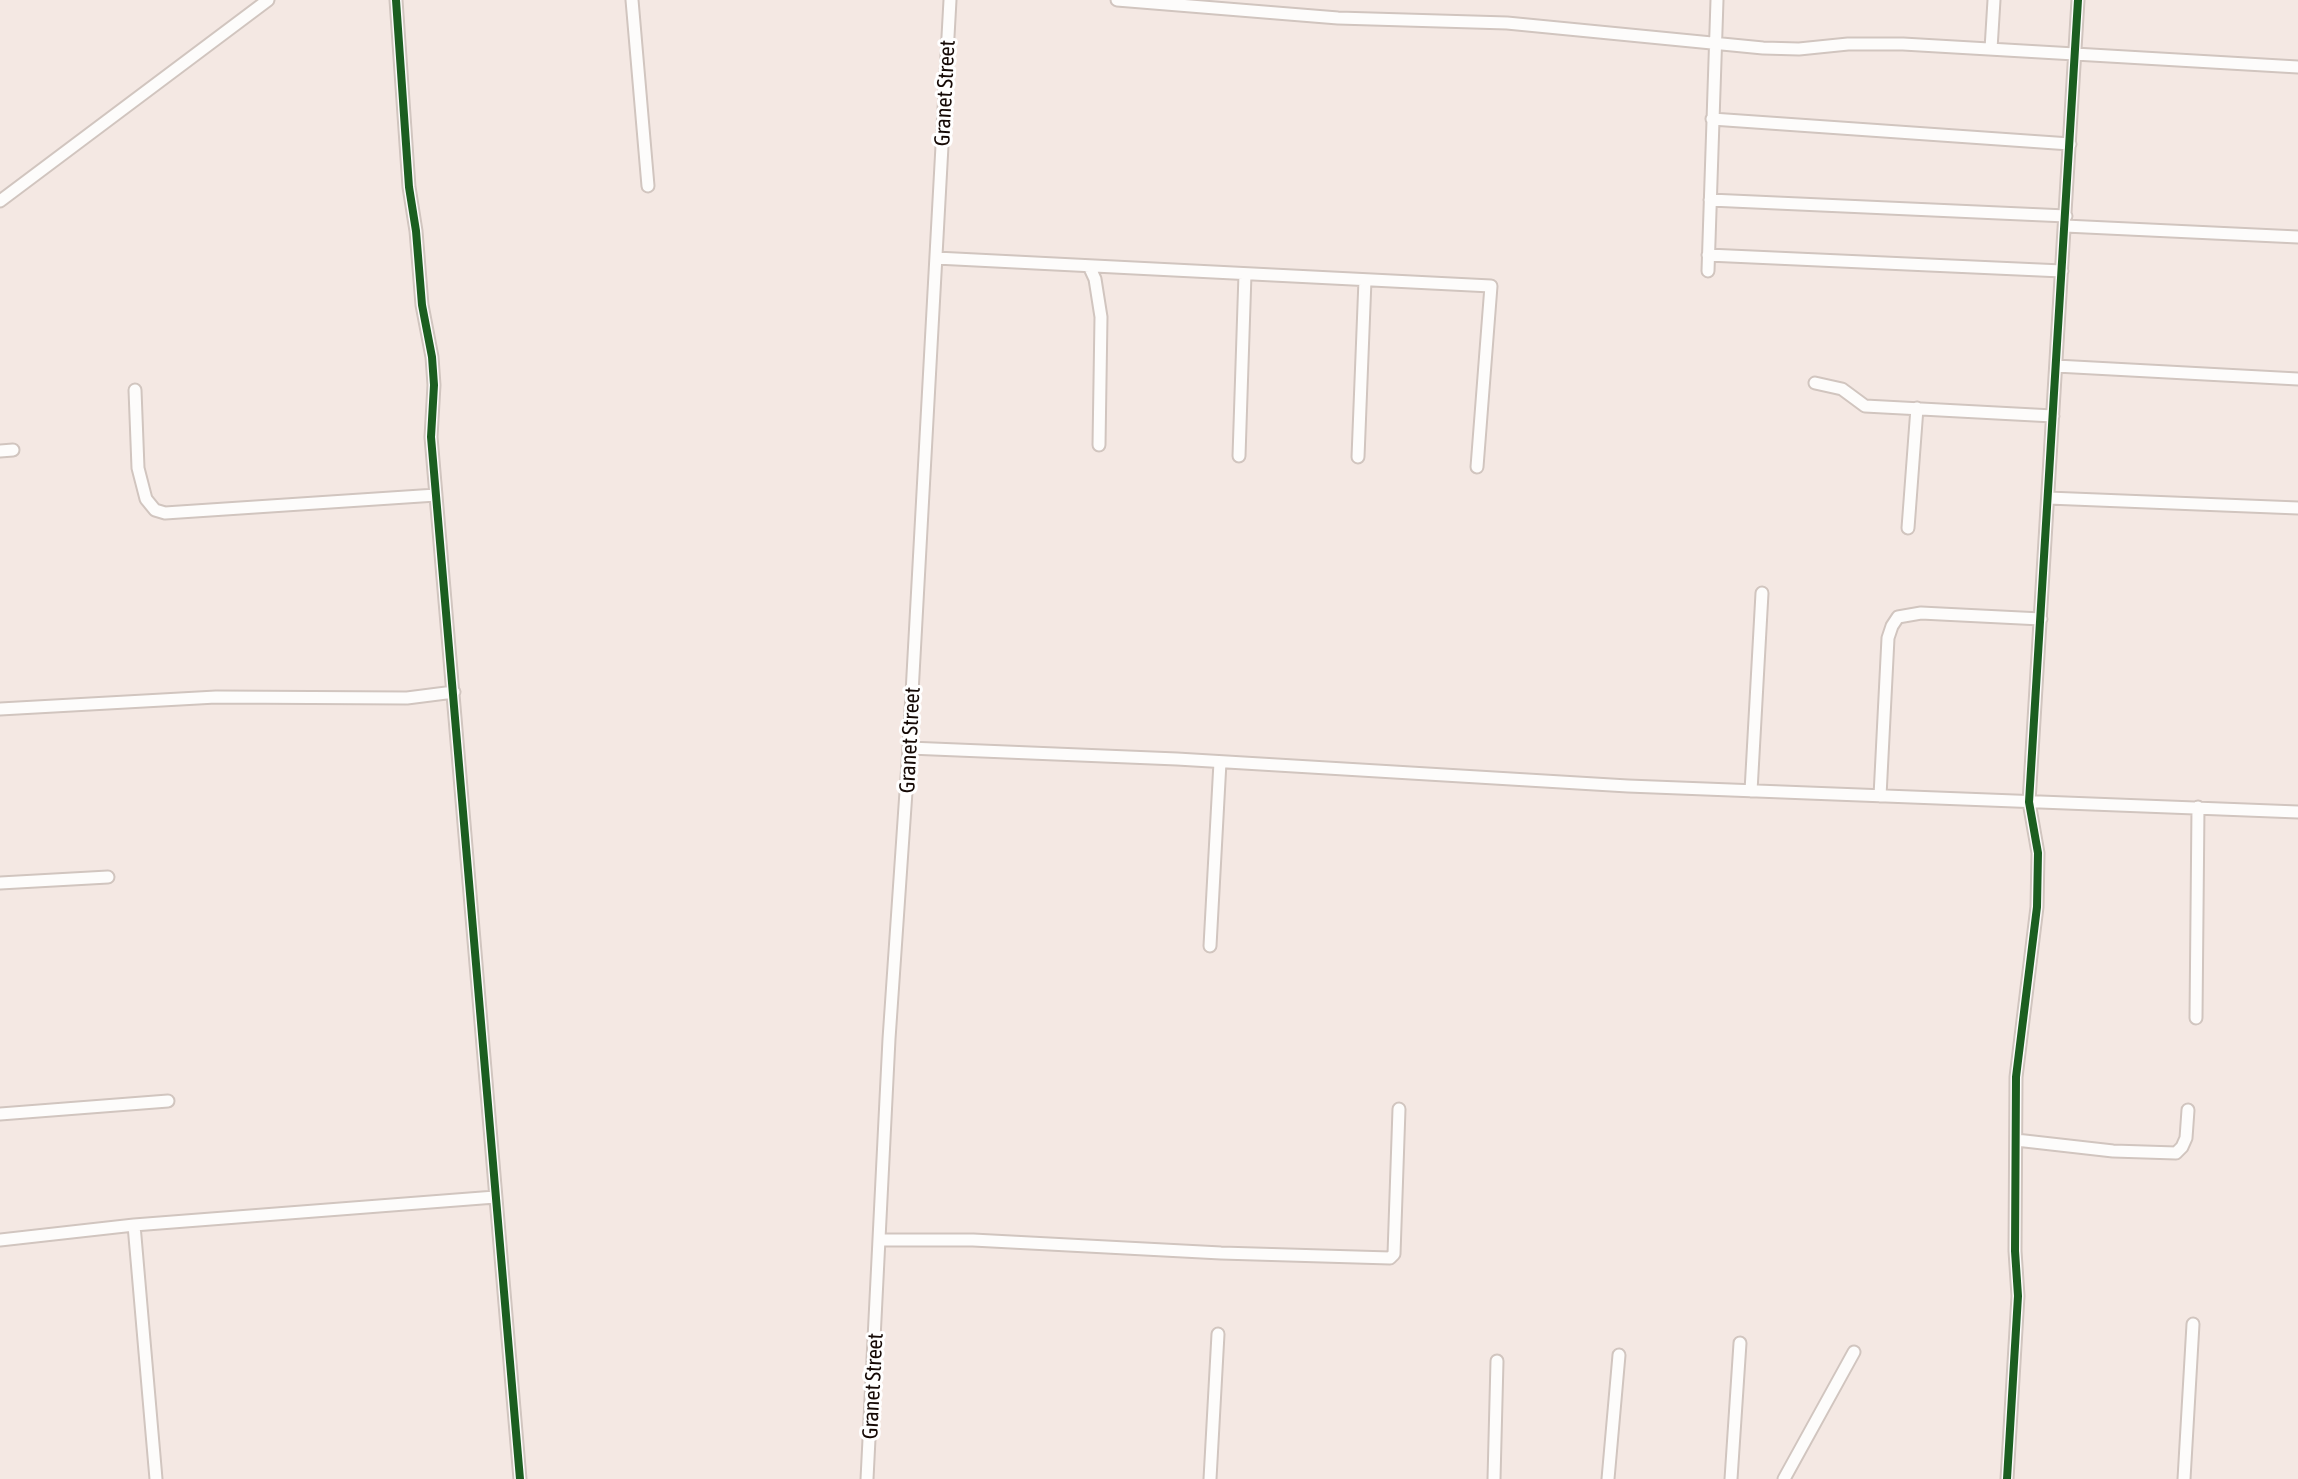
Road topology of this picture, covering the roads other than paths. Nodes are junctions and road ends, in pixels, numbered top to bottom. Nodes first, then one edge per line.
1 (268, 0) edge
2 (396, 0) edge
3 (632, 0) edge
4 (950, 0) edge
5 (1117, 0) edge
6 (1717, 0) edge
7 (1994, 0) edge
8 (2078, 0) edge
9 (1715, 44) junction
10 (1991, 49) junction
11 (2076, 55) junction
12 (2298, 67) edge
13 (1712, 119) junction
14 (2070, 144) junction
15 (648, 186) dead end
16 (1710, 200) junction
17 (0, 201) edge
18 (2065, 221) junction
19 (2298, 237) edge
20 (1708, 255) junction
21 (936, 258) junction
22 (1089, 266) junction
23 (1708, 271) dead end
24 (2062, 271) junction
25 (1245, 274) junction
26 (1365, 280) junction
27 (2056, 366) junction
28 (2298, 379) edge
29 (1815, 383) dead end
30 (135, 390) dead end
31 (1917, 408) junction
32 (2053, 416) junction
33 (1099, 445) dead end
34 (13, 450) dead end
35 (0, 451) edge
36 (1239, 456) dead end
37 (1358, 457) dead end
38 (1477, 467) dead end
39 (436, 495) junction
40 (2048, 498) junction
41 (2298, 508) edge
42 (1908, 528) dead end
43 (1762, 593) dead end
44 (2041, 619) junction
45 (454, 692) junction
46 (0, 709) edge
47 (909, 748) junction
48 (1220, 762) junction
49 (1751, 791) junction
50 (1880, 796) junction
51 (2029, 802) junction
52 (2198, 807) junction
53 (2298, 812) edge
54 (108, 877) dead end
55 (0, 883) edge
56 (1210, 946) dead end
57 (2196, 1018) dead end
58 (168, 1101) dead end
59 (1399, 1109) dead end
60 (2188, 1110) dead end
61 (0, 1114) edge
62 (2016, 1140) junction
63 (495, 1197) junction
64 (134, 1225) junction
65 (0, 1240) edge
66 (879, 1240) junction
67 (2193, 1324) dead end
68 (1218, 1334) dead end
69 (1740, 1343) dead end
70 (1854, 1352) dead end
71 (1619, 1355) dead end
72 (1497, 1361) dead end
73 (156, 1479) edge
74 (520, 1479) edge
75 (867, 1479) edge
76 (1210, 1479) edge
77 (1494, 1479) edge
78 (1608, 1479) edge
79 (1731, 1479) edge
80 (1784, 1479) edge
81 (2007, 1479) edge
82 (2184, 1479) edge

1 - 17 street
2 - 39 street
3 - 15 street
4 - 21 street, Granet Street
5 - 9 street
6 - 9 street
7 - 10 street
8 - 11 street
9 - 10 street
9 - 13 street
10 - 11 street
11 - 12 street
11 - 14 street
13 - 14 street
13 - 16 street
14 - 18 street
16 - 18 street
16 - 20 street
18 - 19 street
18 - 24 street
20 - 23 street
20 - 24 street
21 - 22 street
21 - 47 street, Granet Street
22 - 25 street
22 - 33 street
24 - 27 street
25 - 26 street
25 - 36 street
26 - 37 street
26 - 38 street
27 - 28 street
27 - 32 street
29 - 31 street
30 - 39 street
31 - 32 street
31 - 42 street
32 - 40 street
34 - 35 street
39 - 45 street
40 - 41 street
40 - 44 street
43 - 49 street
44 - 50 street
44 - 51 street
45 - 46 street
45 - 63 street
47 - 48 street
47 - 66 street, Granet Street
48 - 49 street
48 - 56 street
49 - 50 street
50 - 51 street
51 - 52 street
51 - 62 street
52 - 53 street
52 - 57 street
54 - 55 street
58 - 61 street
59 - 66 street
60 - 62 street
62 - 81 street
63 - 64 street
63 - 74 street
64 - 65 street
64 - 73 street
66 - 75 street, Granet Street
67 - 82 street
68 - 76 street
69 - 79 street
70 - 80 street
71 - 78 street
72 - 77 street

